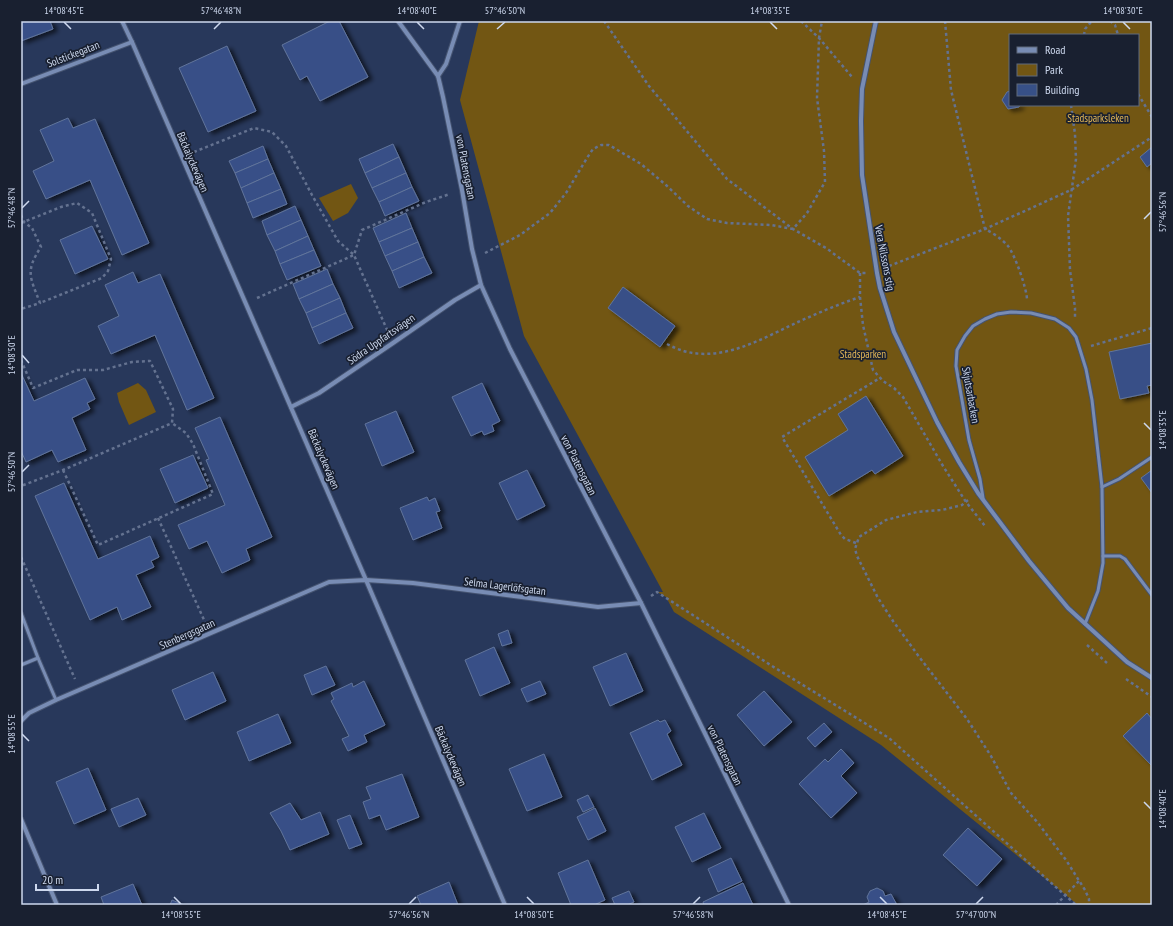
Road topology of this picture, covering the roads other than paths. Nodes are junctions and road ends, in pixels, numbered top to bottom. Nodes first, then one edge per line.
1 (122, 21) edge
2 (398, 21) edge
3 (460, 21) edge
4 (876, 21) edge
5 (132, 42) junction
6 (438, 76) junction
7 (21, 84) edge
8 (481, 285) junction
9 (291, 407) junction
10 (1152, 457) edge
11 (1102, 487) junction
12 (983, 500) junction
13 (1103, 556) junction
14 (366, 580) junction
15 (1152, 595) edge
16 (641, 603) junction
17 (21, 613) edge
18 (1085, 624) junction
19 (38, 658) junction
20 (21, 665) edge
21 (1152, 678) edge
22 (56, 700) junction
23 (21, 721) edge
24 (21, 819) edge
25 (57, 905) edge
26 (505, 905) edge
27 (789, 905) edge

1 - 5 street, Bäckalyckevägen
2 - 6 street, von Platensgatan
3 - 6 street
4 - 12 street, Vera Nilssons stig
5 - 7 street, Solstickegatan
5 - 9 street, Bäckalyckevägen
6 - 8 street, von Platensgatan
8 - 9 street, Södra Uppfartsvägen
8 - 16 street, von Platensgatan
9 - 14 street, Bäckalyckevägen
10 - 11 lane
11 - 12 lane, Skjutsarbacken
11 - 13 lane
12 - 18 street, Skjutsarbacken
13 - 15 lane
13 - 18 lane
14 - 16 street, Selma Lagerlöfsgatan
14 - 22 street, Stenbergsgatan
14 - 26 street, Bäckalyckevägen
16 - 27 street, von Platensgatan
17 - 19 lane
18 - 21 street, Skjutsarbacken
19 - 20 lane
19 - 22 lane
22 - 23 street, Stenbergsgatan
24 - 25 street

